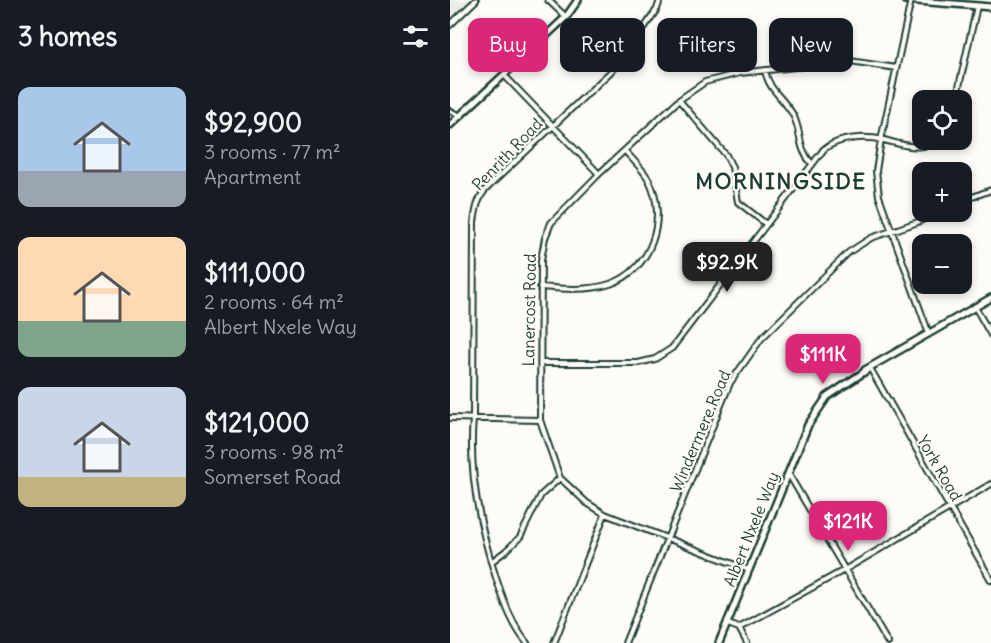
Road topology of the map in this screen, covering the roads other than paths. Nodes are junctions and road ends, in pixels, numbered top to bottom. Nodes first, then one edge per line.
1 (476, 0) edge
2 (548, 0) edge
3 (578, 0) edge
4 (660, 0) edge
5 (909, 0) edge
6 (977, 6) junction
7 (991, 7) edge
8 (566, 17) junction
9 (450, 25) edge
10 (896, 68) junction
11 (765, 70) junction
12 (504, 75) junction
13 (958, 90) edge
14 (679, 100) junction
15 (450, 111) edge
16 (460, 116) junction
17 (450, 125) edge
18 (552, 126) junction
19 (881, 140) junction
20 (912, 146) edge
21 (625, 152) junction
22 (812, 164) junction
23 (599, 174) junction
24 (991, 190) edge
25 (972, 197) edge
26 (916, 222) edge
27 (766, 224) junction
28 (892, 232) junction
29 (540, 287) junction
30 (991, 298) edge
31 (975, 307) junction
32 (929, 334) junction
33 (991, 335) edge
34 (541, 363) junction
35 (868, 369) junction
36 (450, 418) edge
37 (473, 419) junction
38 (540, 420) junction
39 (788, 472) junction
40 (560, 478) junction
41 (991, 484) edge
42 (950, 507) junction
43 (605, 514) junction
44 (667, 538) junction
45 (491, 562) junction
46 (846, 569) junction
47 (749, 570) junction
48 (991, 580) edge
49 (728, 624) junction
50 (739, 628) junction
51 (527, 643) edge
52 (554, 643) edge
53 (625, 643) edge
54 (719, 643) edge
55 (747, 643) edge
56 (888, 643) edge

1 - 9 street
2 - 8 street
3 - 8 main road
4 - 18 street, Penrith Road
5 - 6 main road
5 - 10 street
6 - 7 main road
6 - 13 street
8 - 12 main road
10 - 11 street, Lanercost Road
10 - 19 street
11 - 14 street, Lanercost Road
11 - 22 street
12 - 16 main road
12 - 18 street
14 - 21 street, Lanercost Road
14 - 27 street
15 - 16 street
16 - 17 main road
18 - 23 street
18 - 37 street, Penrith Road
19 - 20 street
19 - 22 street
19 - 28 street
21 - 23 street, Lanercost Road
21 - 29 street
22 - 27 street
23 - 29 street, Lanercost Road
24 - 25 street
26 - 28 street, Windermere Road
27 - 34 street
28 - 32 street
28 - 44 street, Windermere Road
29 - 34 street, Lanercost Road
30 - 31 main road, Albert Nxele Way
31 - 32 main road, Albert Nxele Way
31 - 33 street
32 - 35 main road, Albert Nxele Way
34 - 38 street, Lanercost Road
35 - 39 main road, Albert Nxele Way
35 - 42 street, York Road
36 - 37 street
37 - 38 street
37 - 45 street, Penrith Road
38 - 40 street, Lanercost Road
39 - 46 street
39 - 47 main road, Albert Nxele Way
40 - 43 street, Lanercost Road
40 - 45 street
41 - 42 street
42 - 46 street
42 - 48 street, York Road
43 - 44 street, Lanercost Road
43 - 52 street
44 - 47 street, Lanercost Road
44 - 53 street, Windermere Road
45 - 51 street, Penrith Road
46 - 50 street
46 - 56 street
47 - 49 main road, Albert Nxele Way
49 - 50 street
49 - 54 main road, Albert Nxele Way
50 - 55 street

